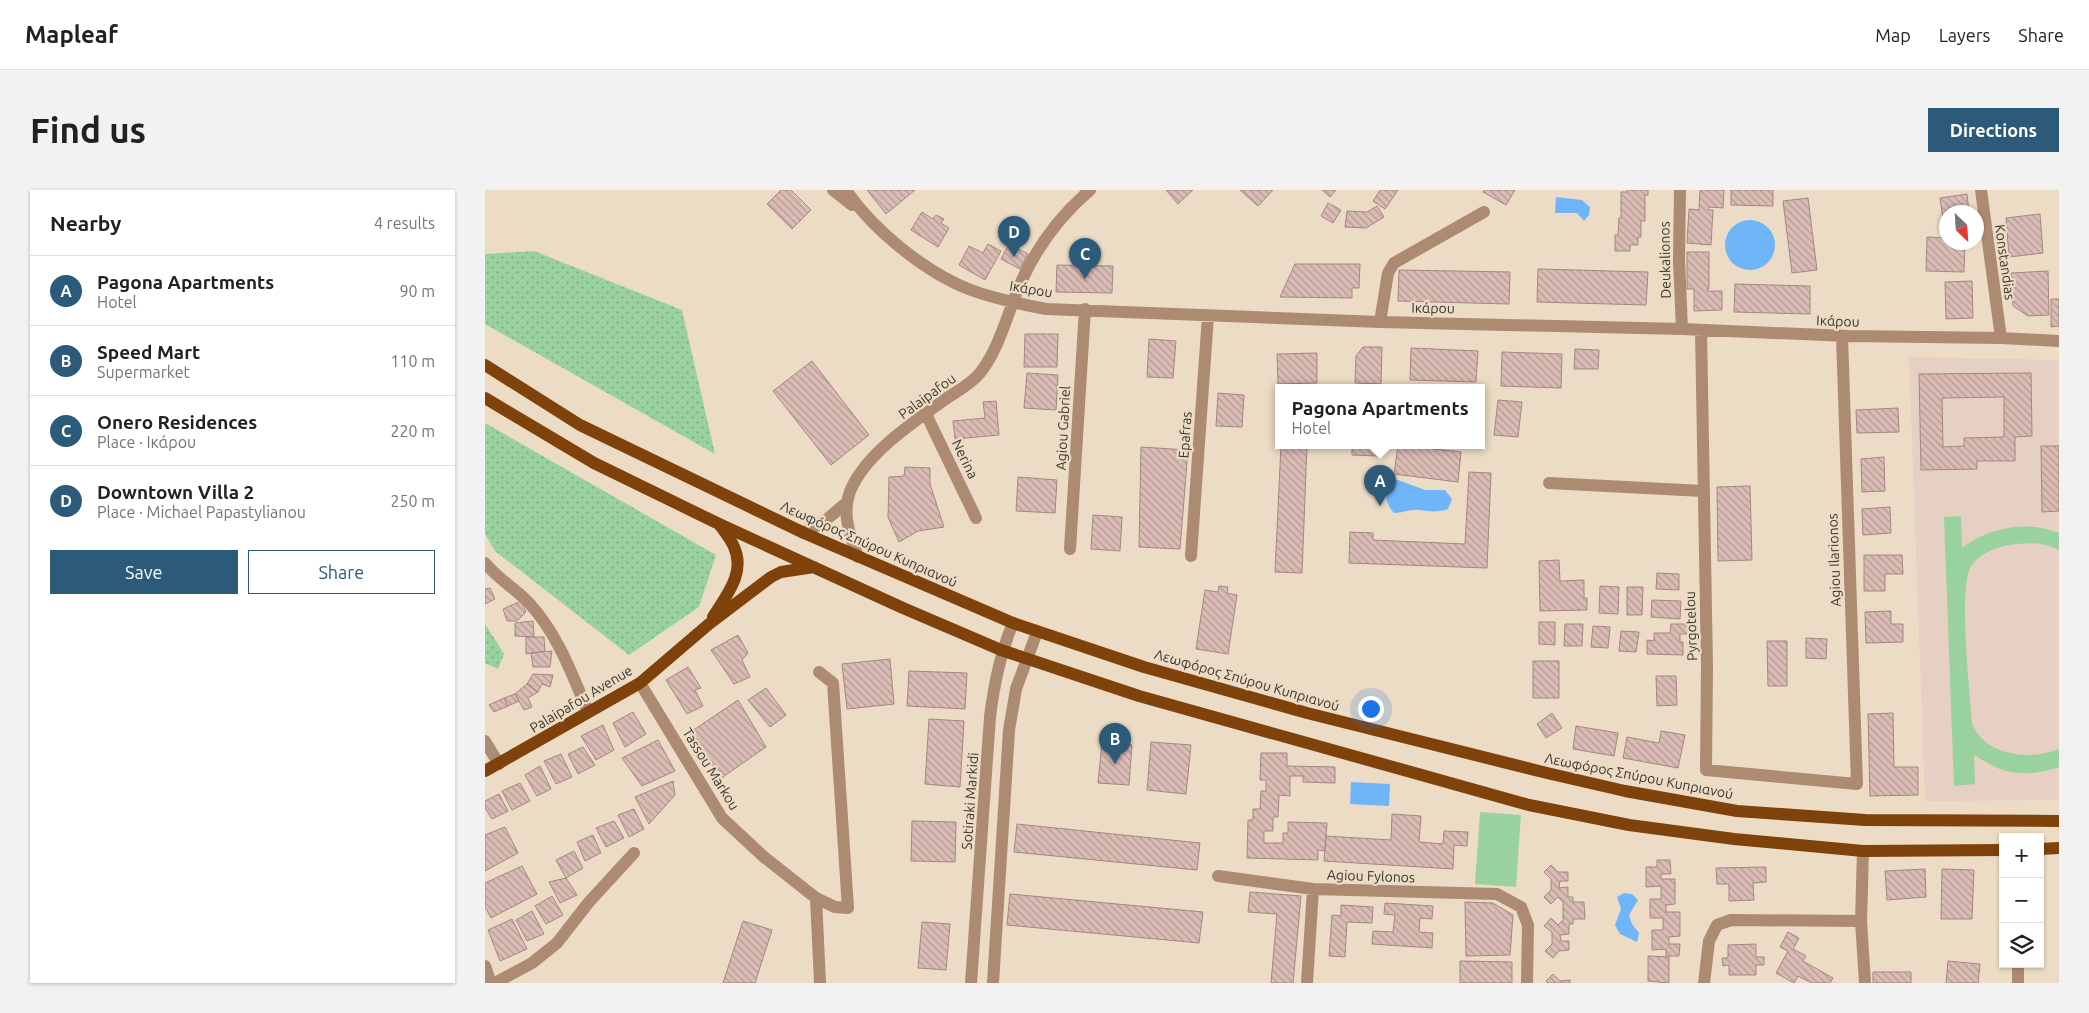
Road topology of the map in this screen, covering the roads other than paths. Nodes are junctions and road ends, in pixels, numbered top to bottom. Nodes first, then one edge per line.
1 (833, 190) edge
2 (846, 190) edge
3 (1090, 190) edge
4 (1680, 190) edge
5 (1981, 190) edge
6 (1484, 212) dead end
7 (867, 218) junction
8 (1012, 303) junction
9 (1085, 309) junction
10 (1208, 316) junction
11 (1380, 322) junction
12 (1682, 330) junction
13 (1701, 330) junction
14 (1842, 336) junction
15 (2001, 338) junction
16 (2057, 342) edge
17 (485, 365) edge
18 (485, 398) edge
19 (926, 414) junction
20 (1549, 482) dead end
21 (1703, 491) junction
22 (846, 503) junction
23 (977, 518) dead end
24 (717, 523) junction
25 (804, 533) junction
26 (1071, 549) dead end
27 (1191, 556) dead end
28 (858, 557) junction
29 (485, 563) edge
30 (814, 567) junction
31 (1013, 623) junction
32 (709, 624) junction
33 (1037, 632) junction
34 (1001, 650) junction
35 (1026, 659) junction
36 (819, 672) dead end
37 (640, 683) junction
38 (588, 712) junction
39 (485, 741) edge
40 (499, 764) junction
41 (485, 771) edge
42 (1857, 784) joint
43 (2059, 821) edge
44 (2059, 848) edge
45 (2044, 849) edge
46 (1999, 850) edge
47 (1863, 851) junction
48 (634, 853) dead end
49 (1218, 876) dead end
50 (1313, 889) junction
51 (816, 898) junction
52 (1861, 921) junction
53 (485, 966) edge
54 (2018, 968) edge
55 (493, 983) edge
56 (819, 983) edge
57 (971, 983) edge
58 (993, 983) edge
59 (1307, 983) edge
60 (1527, 983) edge
61 (1704, 983) edge
62 (1865, 983) edge
63 (2018, 983) edge

1 - 7 street
2 - 7 street, Ικάρου
3 - 8 street, Palaipafou
4 - 12 street, Deukalionos
5 - 15 street, Konstandias
6 - 11 street
7 - 8 street, Ικάρου
8 - 9 street, Ικάρου
8 - 19 street, Palaipafou
9 - 10 street, Ικάρου
9 - 26 street, Agiou Gabriel
10 - 11 street, Ικάρου
10 - 27 street, Epafras
11 - 12 street, Ικάρου
12 - 13 street, Ικάρου
13 - 14 street, Ικάρου
13 - 21 street, Pyrgotelou
14 - 15 street, Ικάρου
14 - 42 street, Agiou Ilarionos
15 - 16 street, Ικάρου
17 - 25 main road, Λεωφόρος Σπύρου Κυπριανού
18 - 24 main road
19 - 22 street, Palaipafou
19 - 23 street, Nerina
20 - 21 street
21 - 42 street, Pyrgotelou
22 - 25 street
22 - 28 street
24 - 30 main road
24 - 32 main road, Palaipafou Avenue
25 - 28 main road, Λεωφόρος Σπύρου Κυπριανού
28 - 31 main road, Λεωφόρος Σπύρου Κυπριανού
29 - 38 street
30 - 32 main road, Palaipafou Avenue
30 - 34 main road
31 - 33 main road, Λεωφόρος Σπύρου Κυπριανού
31 - 34 street, Sotiraki Markidi
32 - 37 main road, Palaipafou Avenue
33 - 35 street
33 - 43 main road, Λεωφόρος Σπύρου Κυπριανού
34 - 35 main road
34 - 57 street, Sotiraki Markidi
35 - 47 main road
35 - 58 street
36 - 51 street, Tassou Markou
37 - 38 main road, Palaipafou Avenue
37 - 51 street, Tassou Markou
38 - 40 main road, Palaipafou Avenue
39 - 40 street
40 - 41 main road, Palaipafou Avenue
44 - 45 main road
46 - 47 main road
47 - 52 street
48 - 55 street
49 - 50 street, Agiou Fylonos
50 - 59 street
50 - 60 street, Agiou Fylonos
51 - 56 street
52 - 61 street
52 - 62 street
53 - 55 street
54 - 63 street

